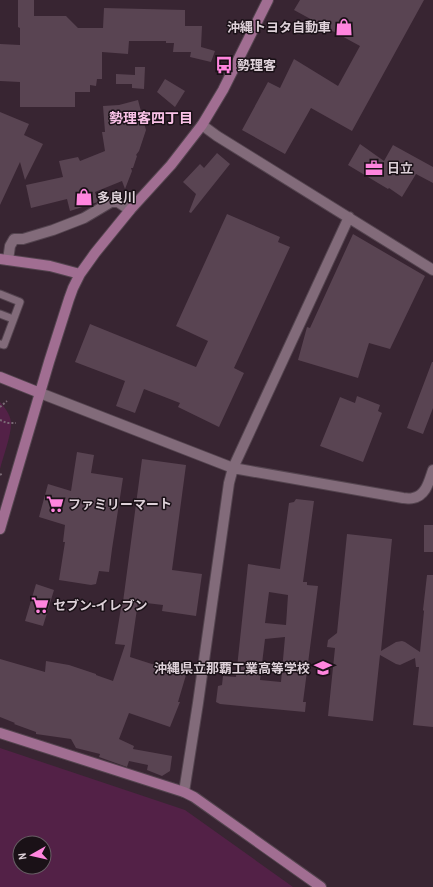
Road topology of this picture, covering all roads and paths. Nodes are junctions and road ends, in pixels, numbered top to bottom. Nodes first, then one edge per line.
1 (268, 0) edge
2 (202, 125) junction
3 (130, 210) junction
4 (349, 217) junction
5 (4, 259) edge
6 (433, 270) edge
7 (80, 274) junction
8 (0, 294) edge
9 (0, 314) edge
10 (14, 319) junction
11 (0, 344) edge
12 (0, 377) edge
13 (40, 393) junction
14 (7, 401) dead end
15 (0, 407) edge
16 (0, 420) edge
17 (16, 423) dead end
18 (233, 468) junction
19 (433, 470) edge
20 (3, 473) dead end
21 (0, 475) edge
22 (0, 528) edge
23 (0, 733) edge
24 (184, 792) junction
25 (321, 887) edge

1 - 2 street
2 - 3 street
2 - 4 street
3 - 5 street
3 - 7 street
4 - 6 street
4 - 18 street
5 - 7 street
7 - 13 street
8 - 10 lane
9 - 10 lane
10 - 11 lane
12 - 13 street
13 - 18 street
13 - 22 street
14 - 15 path
16 - 17 path
18 - 19 street
18 - 24 street
20 - 21 path
23 - 24 street
24 - 25 street

